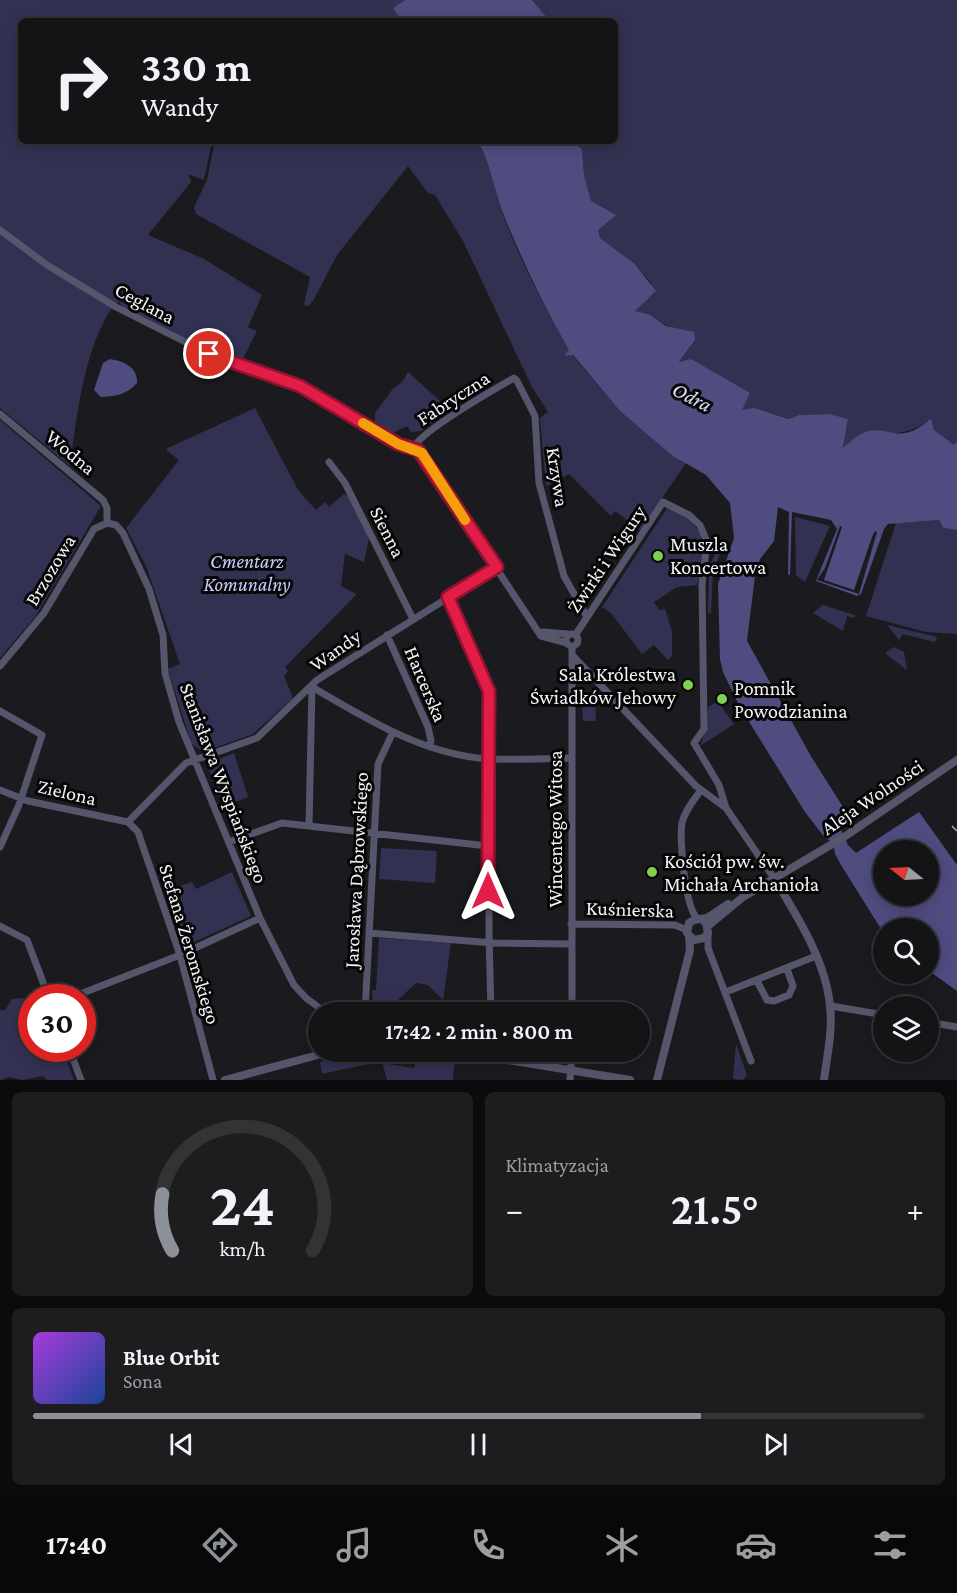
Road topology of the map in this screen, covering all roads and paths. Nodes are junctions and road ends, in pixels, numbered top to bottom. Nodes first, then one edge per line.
1 (0, 230) edge
2 (514, 378) joint
3 (0, 414) edge
4 (413, 448) junction
5 (329, 462) dead end
6 (107, 523) junction
7 (497, 567) junction
8 (448, 597) junction
9 (587, 617) junction
10 (413, 619) junction
11 (539, 630) junction
12 (572, 634) junction
13 (387, 635) junction
14 (570, 645) junction
15 (572, 655) junction
16 (0, 666) edge
17 (312, 687) junction
18 (0, 711) edge
19 (393, 732) junction
20 (429, 746) junction
21 (571, 758) junction
22 (195, 759) junction
23 (489, 759) junction
24 (957, 760) edge
25 (0, 790) edge
26 (701, 790) junction
27 (21, 798) junction
28 (726, 808) junction
29 (128, 822) junction
30 (309, 826) junction
31 (374, 833) junction
32 (229, 842) junction
33 (488, 846) junction
34 (0, 847) edge
35 (774, 878) junction
36 (743, 897) junction
37 (260, 918) junction
38 (699, 919) junction
39 (572, 924) junction
40 (0, 926) edge
41 (708, 930) junction
42 (369, 933) junction
43 (688, 933) junction
44 (698, 940) junction
45 (490, 943) junction
46 (572, 944) junction
47 (708, 948) junction
48 (180, 955) junction
49 (816, 956) junction
50 (787, 969) junction
51 (757, 981) junction
52 (44, 984) edge
53 (96, 988) edge
54 (726, 992) junction
55 (311, 1002) edge
56 (366, 1002) edge
57 (491, 1002) edge
58 (572, 1002) edge
59 (831, 1006) junction
60 (873, 1013) edge
61 (939, 1024) edge
62 (957, 1027) edge
63 (308, 1056) edge
64 (751, 1061) dead end
65 (74, 1062) edge
66 (533, 1062) edge
67 (571, 1062) edge
68 (571, 1069) junction
69 (249, 1077) edge
70 (613, 1079) edge
71 (81, 1080) edge
72 (213, 1080) edge
73 (225, 1080) edge
74 (570, 1080) edge
75 (630, 1080) edge
76 (657, 1080) edge
77 (824, 1080) edge

1 - 4 street, Ceglana
2 - 4 street, Fabryczna
2 - 9 street, Krzywa
3 - 6 street, Wodna
4 - 7 street
5 - 10 street, Sienna
6 - 16 street, Brzozowa
6 - 22 street, Stanisława Wyspiańskiego
7 - 8 street, Wandy
7 - 11 street
8 - 10 street, Wandy
8 - 23 street
9 - 12 street, Żwirki i Wigury
9 - 28 street, Żwirki i Wigury
10 - 13 street, Wandy
11 - 12 street
11 - 14 street
12 - 14 street
12 - 14 street
13 - 17 street, Wandy
13 - 20 street, Harcerska
14 - 15 street, Wincentego Witosa
15 - 21 street, Wincentego Witosa
15 - 26 street
17 - 19 street
17 - 22 street, Wandy
17 - 30 street
18 - 27 street
19 - 20 street
19 - 31 street, Jarosława Dąbrowskiego
20 - 23 street
21 - 23 street
21 - 39 street, Wincentego Witosa
22 - 29 street
22 - 32 street, Stanisława Wyspiańskiego
23 - 33 street
24 - 35 street, Aleja Wolności
25 - 27 street, Zielona
26 - 28 street
26 - 38 street
27 - 29 street, Zielona
27 - 34 street
28 - 35 street
29 - 48 street, Stefana Żeromskiego
30 - 31 street
30 - 32 street
31 - 33 street
31 - 42 street, Jarosława Dąbrowskiego
32 - 37 street, Stanisława Wyspiańskiego
33 - 45 street
35 - 36 street, Aleja Wolności
35 - 49 street
36 - 38 street
36 - 41 street
37 - 48 street
37 - 55 street, Stanisława Wyspiańskiego
38 - 41 street
38 - 43 street
39 - 43 street, Kuśnierska
39 - 46 street, Wincentego Witosa
40 - 52 street
41 - 44 street
41 - 47 street
42 - 45 street
42 - 56 street, Jarosława Dąbrowskiego
43 - 44 street
43 - 76 street
44 - 47 street
45 - 46 street
45 - 57 street
46 - 58 street, Wincentego Witosa
47 - 54 street
48 - 53 street
48 - 72 street, Stefana Żeromskiego
49 - 50 street
49 - 59 street
50 - 51 street
50 - 51 street
51 - 54 street
54 - 64 street
59 - 60 street
59 - 77 street
61 - 62 street
63 - 69 street
65 - 71 street
66 - 68 street
67 - 68 street
68 - 70 street
68 - 74 street
69 - 73 street
70 - 75 street

